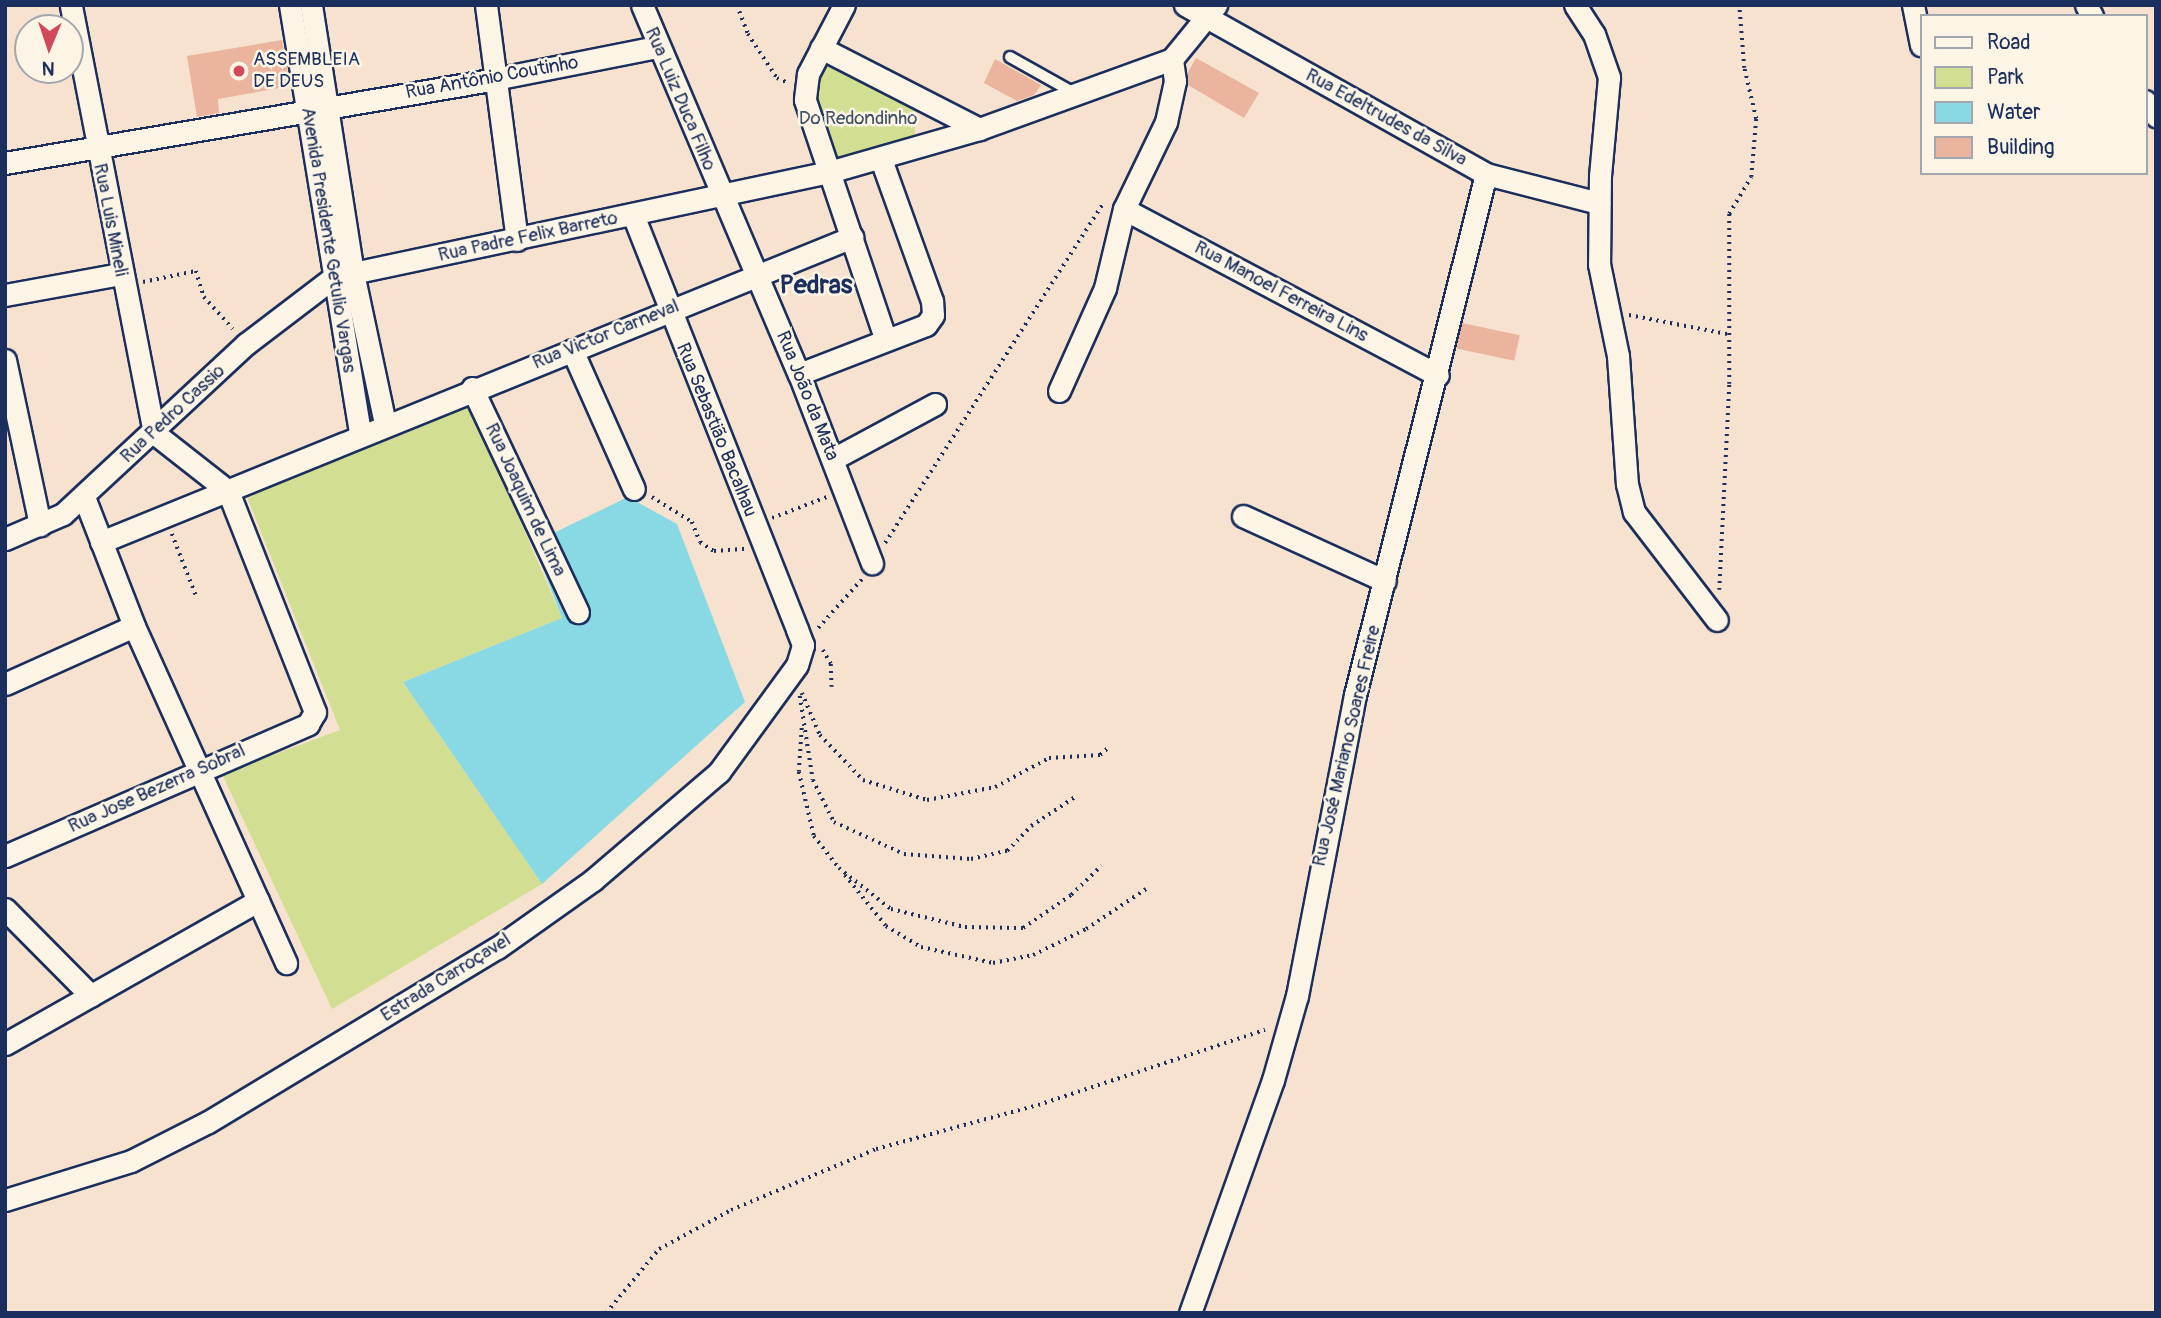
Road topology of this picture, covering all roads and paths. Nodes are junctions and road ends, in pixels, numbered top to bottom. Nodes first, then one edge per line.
1 (290, 5) edge
2 (311, 5) edge
3 (486, 5) edge
4 (642, 5) edge
5 (737, 5) edge
6 (845, 5) edge
7 (1185, 5) edge
8 (1575, 5) edge
9 (1739, 5) edge
10 (1913, 5) edge
11 (74, 6) edge
12 (1213, 11) edge
13 (1920, 40) edge
14 (656, 47) junction
15 (821, 48) junction
16 (1010, 57) dead end
17 (1172, 60) junction
18 (495, 79) junction
19 (805, 93) junction
20 (1078, 96) junction
21 (317, 108) junction
22 (979, 129) junction
23 (96, 149) junction
24 (881, 159) junction
25 (5, 163) edge
26 (829, 172) junction
27 (1486, 174) junction
28 (720, 192) junction
29 (1599, 203) junction
30 (1124, 209) junction
31 (633, 214) junction
32 (852, 237) junction
33 (517, 240) junction
34 (755, 273) junction
35 (344, 275) junction
36 (122, 280) junction
37 (5, 295) edge
38 (669, 309) junction
39 (1606, 310) junction
40 (1727, 334) junction
41 (886, 340) junction
42 (246, 344) junction
43 (572, 350) junction
44 (5, 360) edge
45 (799, 374) junction
46 (1438, 374) junction
47 (472, 388) junction
48 (1059, 391) dead end
49 (935, 404) dead end
50 (10, 411) edge
51 (385, 423) junction
52 (154, 433) junction
53 (360, 433) junction
54 (833, 459) junction
55 (634, 489) joint
56 (228, 491) junction
57 (844, 491) junction
58 (84, 497) junction
59 (164, 516) junction
60 (1242, 516) dead end
61 (40, 525) junction
62 (754, 525) junction
63 (5, 539) edge
64 (101, 542) junction
65 (762, 545) junction
66 (872, 563) junction
67 (1385, 581) junction
68 (197, 598) dead end
69 (578, 612) dead end
70 (1717, 620) joint
71 (134, 626) junction
72 (803, 645) junction
73 (5, 684) edge
74 (832, 687) dead end
75 (802, 728) junction
76 (1110, 746) dead end
77 (199, 771) junction
78 (1075, 797) dead end
79 (5, 856) edge
80 (1101, 866) dead end
81 (839, 868) junction
82 (1146, 889) dead end
83 (258, 901) junction
84 (5, 909) edge
85 (286, 963) dead end
86 (90, 996) junction
87 (1290, 1021) junction
88 (5, 1044) edge
89 (5, 1200) edge
90 (606, 1313) edge
91 (1190, 1313) edge

1 - 21 street, Avenida Presidente Getulio Vargas
2 - 21 street, Avenida Presidente Getulio Vargas
3 - 18 street
4 - 14 street, Rua Luiz Duca Filho
5 - 19 path
6 - 15 street
7 - 12 street, Rua Edeltrudes da Silva
8 - 29 street
9 - 40 path
10 - 13 street
11 - 23 street, Rua Luis Mineli
12 - 17 street
12 - 27 street, Rua Edeltrudes da Silva
14 - 18 street, Rua Antônio Coutinho
14 - 28 street, Rua Luiz Duca Filho
15 - 19 street
15 - 22 street
16 - 20 lane
17 - 20 street, Rua Padre Felix Barreto
17 - 30 street
18 - 21 street, Rua Antônio Coutinho
18 - 33 street
19 - 26 street
20 - 22 street, Rua Padre Felix Barreto
21 - 23 street, Rua Antônio Coutinho
21 - 35 street, Avenida Presidente Getulio Vargas
22 - 24 street, Rua Padre Felix Barreto
23 - 25 street, Rua Antônio Coutinho
23 - 36 street, Rua Luis Mineli
24 - 26 street, Rua Padre Felix Barreto
24 - 41 street
26 - 28 street, Rua Padre Felix Barreto
26 - 32 street
27 - 29 street, Rua Edeltrudes da Silva
27 - 46 street, Rua José Mariano Soares Freire
28 - 31 street, Rua Padre Felix Barreto
28 - 34 street, Rua João da Mata
29 - 39 street
30 - 46 street, Rua Manoel Ferreira Lins
30 - 48 street
30 - 66 path
31 - 33 street, Rua Padre Felix Barreto
31 - 38 street, Rua Sebastião Bacalhau
32 - 34 street, Rua Victor Carneval
32 - 41 street
33 - 35 street, Rua Padre Felix Barreto
34 - 38 street, Rua Victor Carneval
34 - 45 street, Rua João da Mata
35 - 42 street, Rua Pedro Cassio
35 - 51 street, Avenida Presidente Getulio Vargas
35 - 53 street, Avenida Presidente Getulio Vargas
36 - 37 street
36 - 42 path
36 - 52 street, Rua Luis Mineli
38 - 43 street, Rua Victor Carneval
38 - 62 street, Rua Sebastião Bacalhau
39 - 40 path
39 - 70 street
40 - 70 path
41 - 45 street
42 - 52 street, Rua Pedro Cassio
43 - 47 street, Rua Victor Carneval
43 - 55 street
44 - 50 street
45 - 54 street, Rua João da Mata
46 - 67 street, Rua José Mariano Soares Freire
47 - 51 street, Rua Victor Carneval
47 - 69 street, Rua Joaquim de Lima
49 - 54 street
50 - 61 street
51 - 53 street, Rua Victor Carneval
52 - 56 street
52 - 58 street, Rua Pedro Cassio
53 - 56 street, Rua Victor Carneval
54 - 57 street, Rua João da Mata
55 - 65 path
56 - 59 street, Rua Victor Carneval
56 - 77 street, Rua Jose Bezerra Sobral
57 - 62 path
57 - 66 street, Rua João da Mata
58 - 61 street, Rua Pedro Cassio
58 - 64 street
59 - 64 street, Rua Victor Carneval
59 - 68 path
60 - 67 street
61 - 63 street, Rua Pedro Cassio
62 - 65 street, Rua Sebastião Bacalhau
64 - 71 street
65 - 72 street, Rua Sebastião Bacalhau
66 - 72 path
67 - 87 street, Rua José Mariano Soares Freire
71 - 73 street
71 - 77 street
72 - 74 path
72 - 89 street, Estrada Carroçavel
75 - 76 path
75 - 78 path
75 - 81 path
77 - 79 street, Rua Jose Bezerra Sobral
77 - 83 street
80 - 81 path
81 - 82 path
83 - 85 street
83 - 86 street
84 - 86 street
86 - 88 street
87 - 90 path
87 - 91 street, Rua José Mariano Soares Freire

